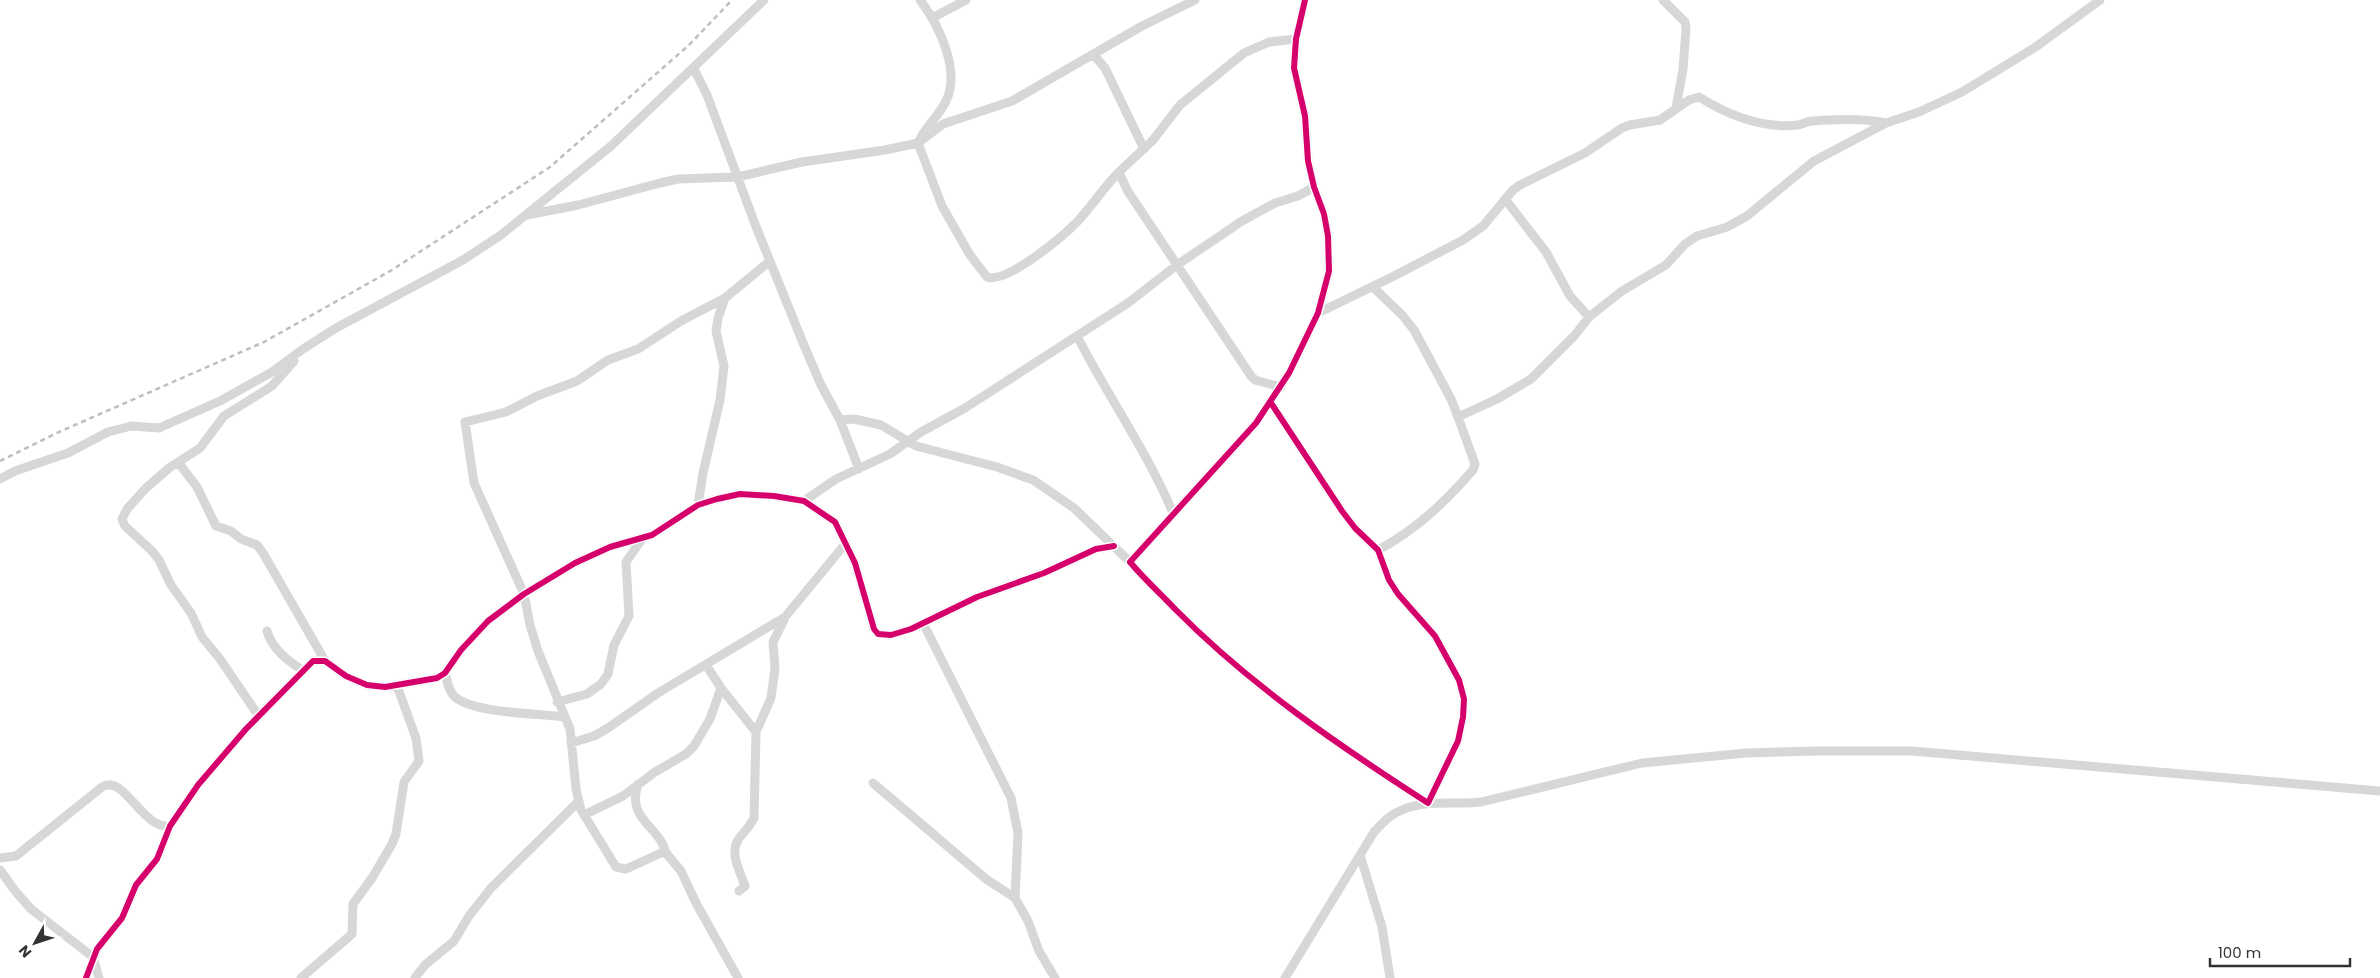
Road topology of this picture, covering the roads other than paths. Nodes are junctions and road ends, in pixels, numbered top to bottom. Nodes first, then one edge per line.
1 (764, 0) edge
2 (920, 0) edge
3 (966, 0) edge
4 (1196, 0) edge
5 (1305, 0) edge
6 (1663, 0) edge
7 (2100, 0) edge
8 (932, 18) junction
9 (1296, 39) junction
10 (1093, 54) junction
11 (694, 69) junction
12 (1676, 108) junction
13 (1886, 123) junction
14 (918, 143) junction
15 (1144, 148) junction
16 (1119, 172) junction
17 (737, 177) junction
18 (1314, 187) junction
19 (1505, 199) junction
20 (526, 215) junction
21 (770, 261) junction
22 (1177, 266) junction
23 (1373, 287) junction
24 (725, 298) junction
25 (1318, 313) junction
26 (1589, 318) junction
27 (1077, 336) junction
28 (299, 352) junction
29 (1281, 387) junction
30 (1271, 403) junction
31 (1458, 417) junction
32 (840, 420) junction
33 (907, 441) junction
34 (178, 462) junction
35 (859, 469) junction
36 (0, 479) edge
37 (804, 501) junction
38 (698, 505) junction
39 (1173, 512) junction
40 (642, 539) junction
41 (846, 543) junction
42 (1114, 546) junction
43 (1378, 550) junction
44 (1130, 562) junction
45 (524, 594) junction
46 (785, 617) junction
47 (923, 623) junction
48 (267, 631) dead end
49 (325, 661) junction
50 (706, 665) junction
51 (302, 670) junction
52 (445, 673) junction
53 (397, 686) junction
54 (721, 688) junction
55 (557, 702) junction
56 (258, 715) junction
57 (565, 717) junction
58 (756, 732) junction
59 (571, 743) junction
60 (873, 783) dead end
61 (638, 784) junction
62 (2380, 791) edge
63 (579, 801) junction
64 (1428, 803) junction
65 (584, 815) junction
66 (170, 826) junction
67 (666, 853) junction
68 (1360, 855) junction
69 (0, 858) edge
70 (0, 870) edge
71 (739, 891) dead end
72 (1015, 898) junction
73 (93, 957) junction
74 (86, 978) edge
75 (99, 978) edge
76 (301, 978) edge
77 (415, 978) edge
78 (738, 978) edge
79 (1055, 978) edge
80 (1285, 978) edge
81 (1390, 978) edge

1 - 11 street
2 - 8 street
3 - 8 street
4 - 10 street
5 - 9 street
6 - 12 street
7 - 13 street
8 - 14 street
9 - 15 street
9 - 18 street
10 - 14 street
10 - 15 street
11 - 17 street
11 - 20 street
12 - 13 street
12 - 19 street
13 - 26 street
14 - 16 street
14 - 17 street
15 - 16 street
16 - 22 street
17 - 20 street
17 - 21 street
18 - 22 street
18 - 25 street
19 - 23 street
19 - 26 street
20 - 28 street
21 - 24 street
21 - 32 street
22 - 27 street
22 - 29 street
23 - 25 street
23 - 31 street
24 - 38 street
24 - 45 street
25 - 29 street
26 - 31 street
27 - 33 street
27 - 39 street
28 - 34 street
28 - 36 street
29 - 30 street
30 - 39 street
30 - 43 street
31 - 43 street
32 - 33 street
32 - 35 street
33 - 35 street
33 - 42 street
34 - 49 street
34 - 56 street
35 - 37 street
37 - 38 street
37 - 41 street
38 - 40 street
39 - 44 street
40 - 45 street
40 - 55 street
41 - 46 street
41 - 47 street
42 - 44 street
42 - 47 street
43 - 64 street
44 - 64 street
45 - 52 street
45 - 55 street
46 - 50 street
46 - 58 street
47 - 72 street
48 - 51 street
49 - 51 street
49 - 53 street
50 - 54 street
50 - 59 street
51 - 56 street
52 - 53 street
52 - 57 street
53 - 76 street
54 - 58 street
54 - 61 street
55 - 57 street
56 - 66 street
57 - 59 street
58 - 71 street
59 - 63 street
60 - 72 street
61 - 65 street
61 - 67 street
62 - 64 street
63 - 65 street
63 - 77 street
64 - 68 street
65 - 67 street
66 - 69 street
66 - 73 street
67 - 78 street
68 - 80 street
68 - 81 street
70 - 73 street
72 - 79 street
73 - 74 street
73 - 75 street

